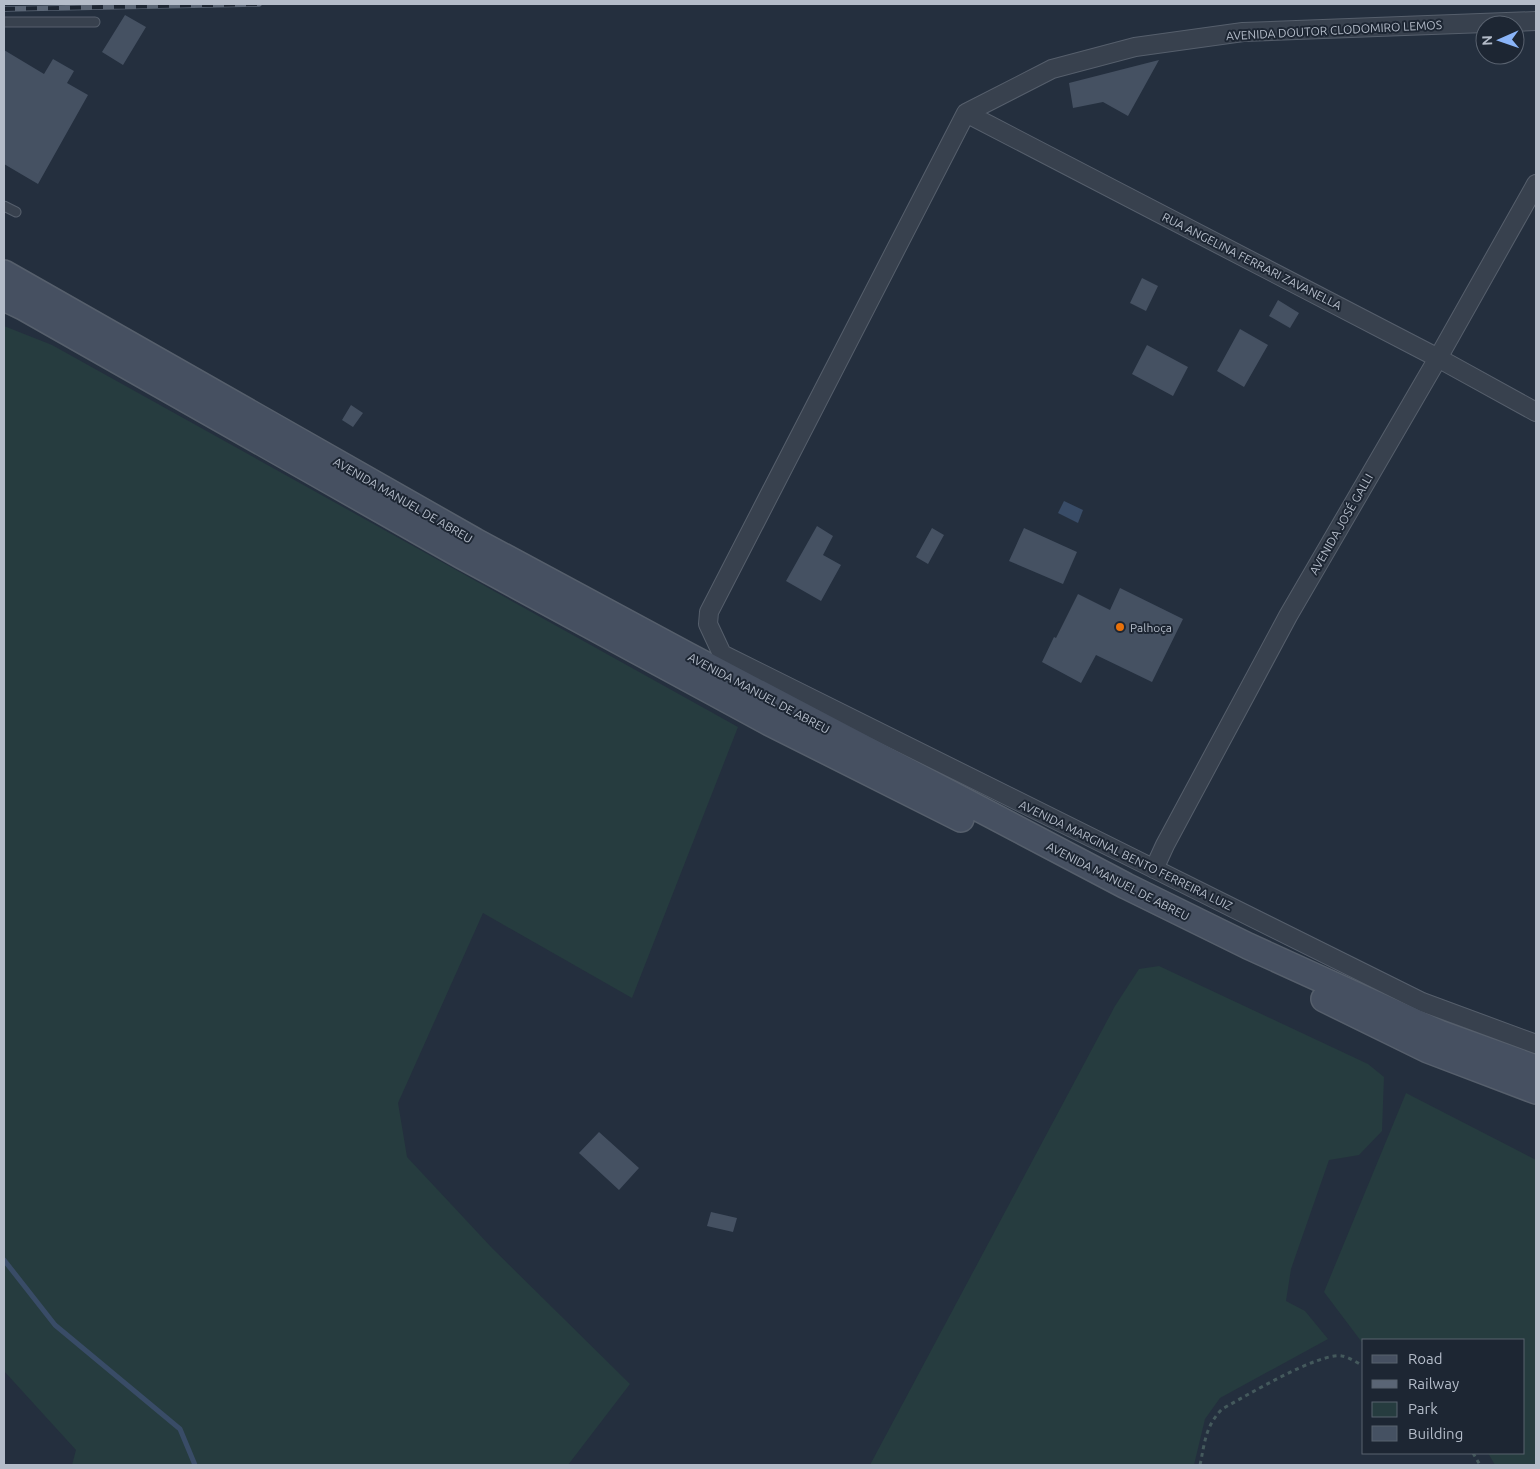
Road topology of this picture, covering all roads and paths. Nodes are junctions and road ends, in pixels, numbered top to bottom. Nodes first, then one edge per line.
1 (1536, 21) edge
2 (4, 22) edge
3 (95, 22) dead end
4 (966, 113) junction
5 (1536, 184) edge
6 (4, 206) edge
7 (16, 212) dead end
8 (4, 273) edge
9 (4, 298) edge
10 (1438, 358) junction
11 (1536, 412) edge
12 (1154, 869) junction
13 (1536, 1044) edge
14 (1536, 1068) edge
15 (1536, 1091) edge
16 (1362, 1365) edge
17 (1474, 1454) edge
18 (1200, 1465) edge
19 (1480, 1465) edge

1 - 4 street, AVENIDA DOUTOR CLODOMIRO LEMOS
2 - 3 lane
4 - 10 street, RUA ANGELINA FERRARI ZAVANELLA
4 - 12 street, AVENIDA MARGINAL BENTO FERREIRA LUIZ
5 - 10 street, AVENIDA JOSÉ GALLI
6 - 7 lane
8 - 14 main road, AVENIDA MANUEL DE ABREU
9 - 15 main road, AVENIDA MANUEL DE ABREU
10 - 11 street, RUA ANGELINA FERRARI ZAVANELLA
10 - 12 street, AVENIDA JOSÉ GALLI
12 - 13 street, AVENIDA MARGINAL BENTO FERREIRA LUIZ
16 - 18 path
17 - 19 path

